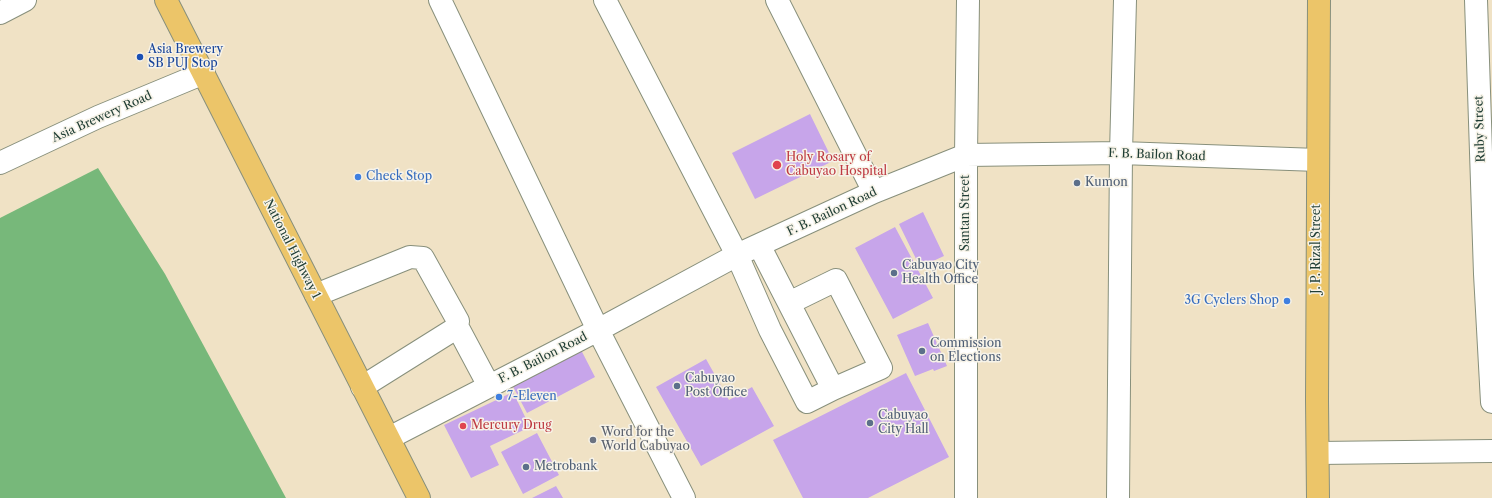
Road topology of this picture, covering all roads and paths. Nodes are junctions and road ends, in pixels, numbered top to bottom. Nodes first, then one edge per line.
1 (25, 0) edge
2 (166, 0) edge
3 (440, 0) edge
4 (605, 0) edge
5 (777, 0) edge
6 (968, 0) edge
7 (1124, 0) edge
8 (1319, 0) edge
9 (1476, 0) edge
10 (0, 13) edge
11 (204, 73) junction
12 (1121, 153) junction
13 (966, 156) junction
14 (1318, 160) junction
15 (0, 163) edge
16 (874, 192) junction
17 (758, 245) junction
18 (737, 255) junction
19 (1488, 274) edge
20 (316, 295) junction
21 (789, 303) junction
22 (457, 326) junction
23 (598, 330) junction
24 (489, 386) junction
25 (362, 387) junction
26 (834, 388) junction
27 (1492, 402) edge
28 (389, 438) junction
29 (1492, 451) edge
30 (1318, 453) junction
31 (419, 498) edge
32 (684, 498) edge
33 (966, 498) edge
34 (1118, 498) edge
35 (1318, 498) edge

1 - 10 street
2 - 11 main road, National Highway 1
3 - 23 street
4 - 18 street
5 - 16 street
6 - 13 street, Santan Street
7 - 12 street
8 - 14 main road, J. P. Rizal Street
9 - 19 street, Ruby Street
11 - 15 street, Asia Brewery Road
11 - 20 main road, National Highway 1
12 - 13 street, F. B. Bailon Road
12 - 14 street, F. B. Bailon Road
12 - 34 street
13 - 16 street, F. B. Bailon Road
13 - 33 street, Santan Street
14 - 30 main road, J. P. Rizal Street
16 - 17 street, F. B. Bailon Road
17 - 18 street, F. B. Bailon Road
17 - 21 street
18 - 23 street, F. B. Bailon Road
18 - 26 street
19 - 27 street, Ruby Street
20 - 22 street
20 - 25 main road, National Highway 1
21 - 26 street
21 - 26 street
22 - 24 street
22 - 25 street
23 - 24 street, F. B. Bailon Road
23 - 32 street
24 - 28 street, F. B. Bailon Road
25 - 28 main road, National Highway 1
28 - 31 main road, National Highway 1
29 - 30 street
30 - 35 main road, J. P. Rizal Street

